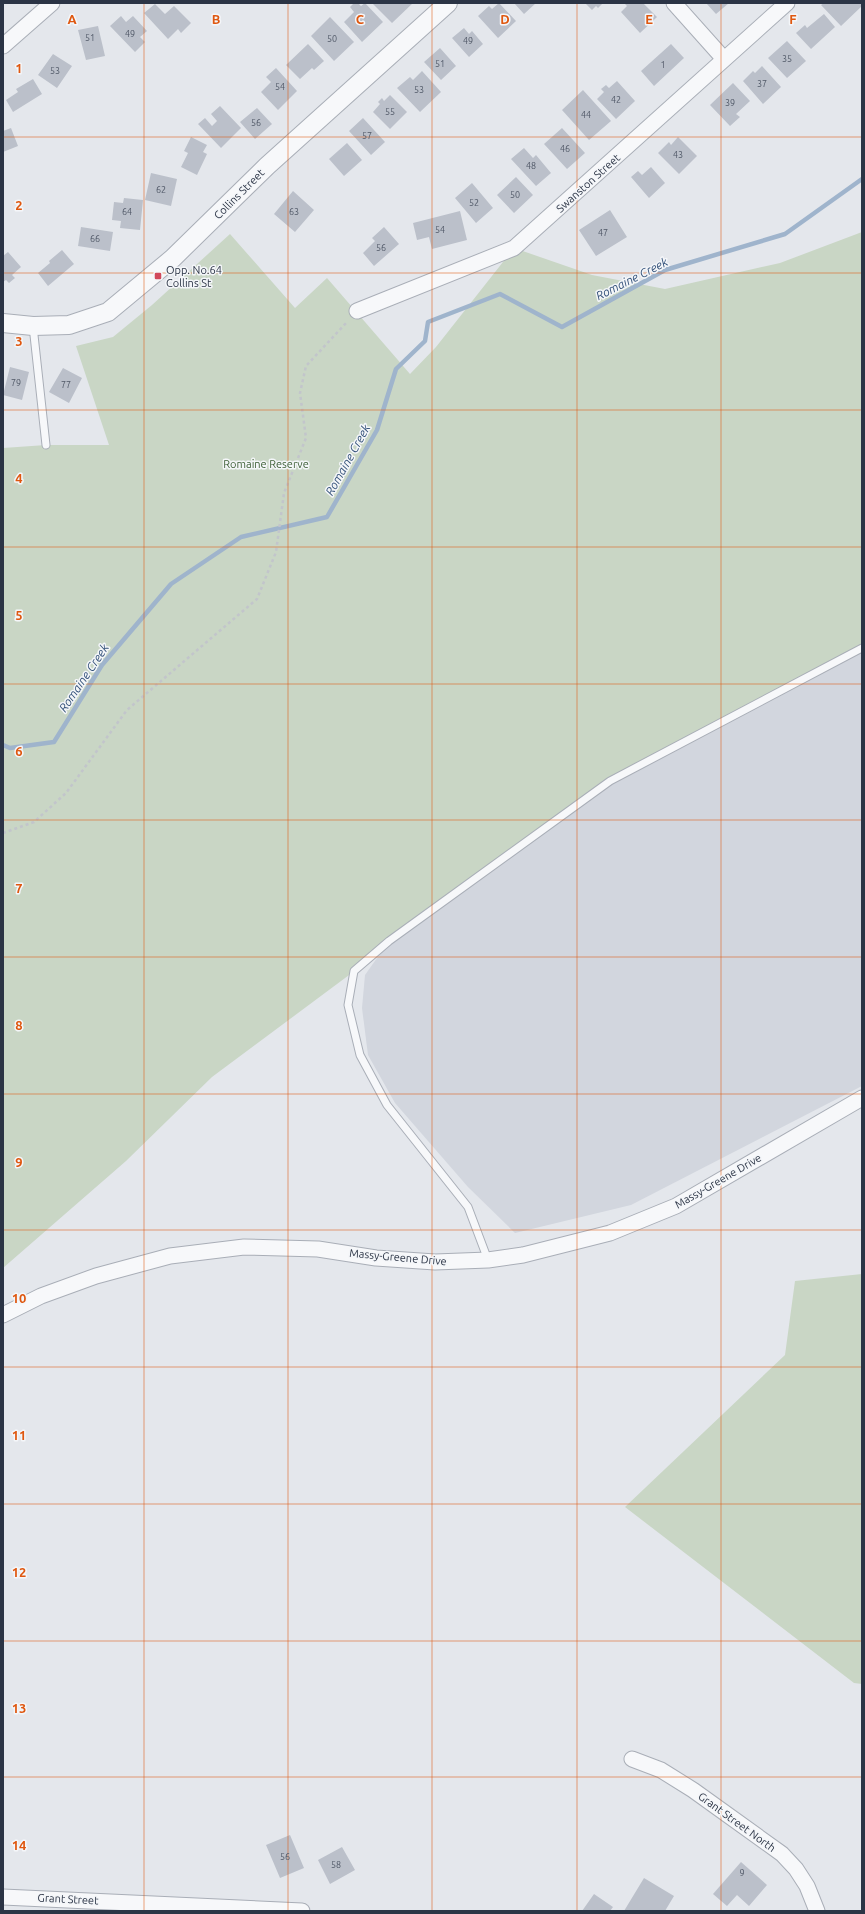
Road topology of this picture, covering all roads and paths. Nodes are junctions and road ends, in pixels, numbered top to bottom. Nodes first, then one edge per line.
1 (52, 3) edge
2 (448, 3) edge
3 (674, 3) edge
4 (787, 3) edge
5 (3, 46) edge
6 (724, 59) junction
7 (357, 311) joint
8 (3, 323) edge
9 (33, 326) junction
10 (46, 445) dead end
11 (862, 648) edge
12 (3, 833) edge
13 (862, 1098) edge
14 (488, 1260) junction
15 (3, 1315) edge
16 (632, 1759) dead end
17 (3, 1897) edge
18 (302, 1911) edge
19 (816, 1911) edge

1 - 5 street
2 - 9 street, Collins Street
3 - 6 street
4 - 6 street, Swanston Street
6 - 7 street, Swanston Street
7 - 12 path
8 - 9 street, Collins Street
9 - 10 lane
11 - 14 lane
13 - 14 street, Massy-Greene Drive
14 - 15 street, Massy-Greene Drive
16 - 19 street, Grant Street North
17 - 18 street, Grant Street

